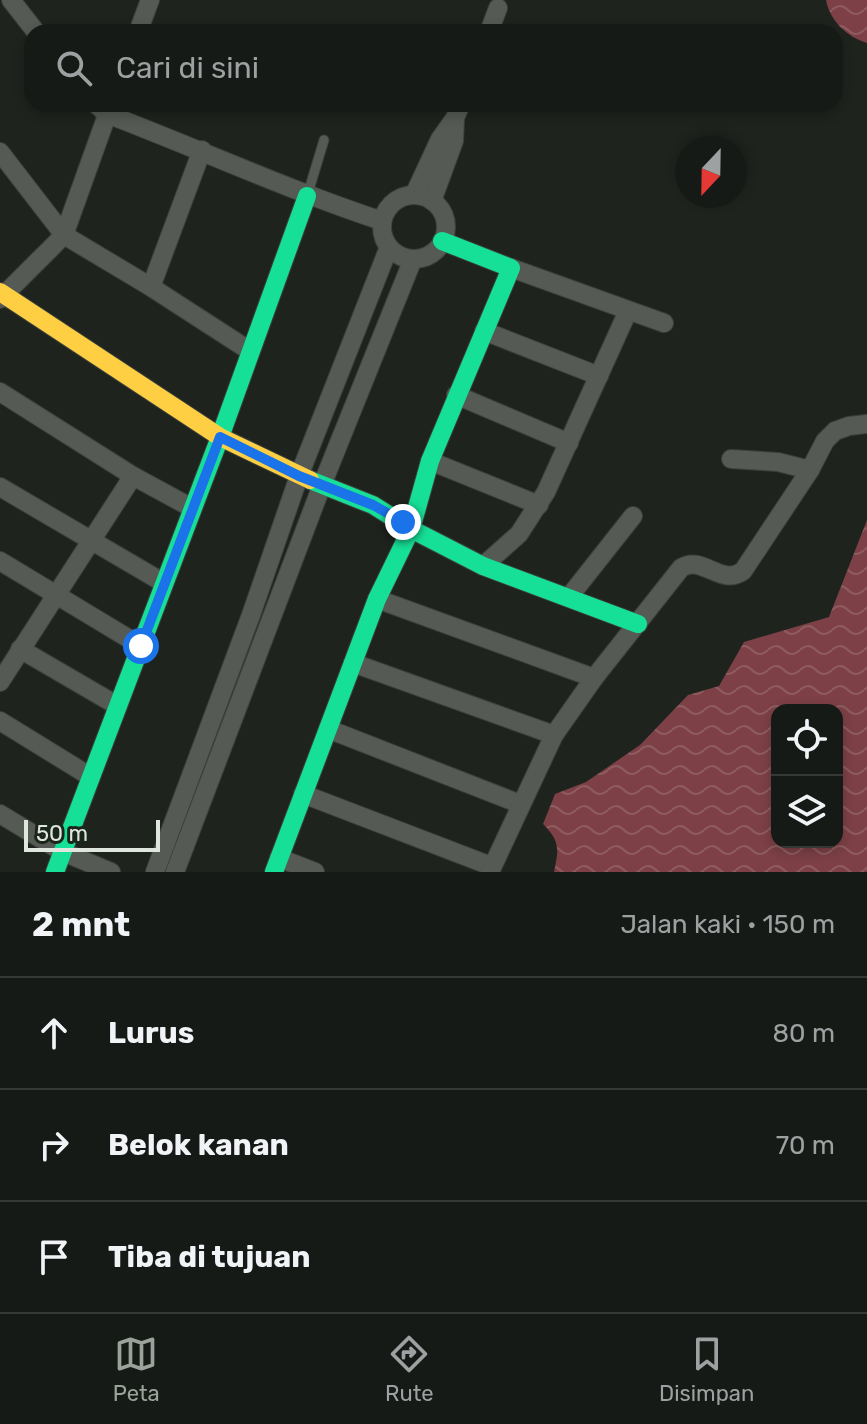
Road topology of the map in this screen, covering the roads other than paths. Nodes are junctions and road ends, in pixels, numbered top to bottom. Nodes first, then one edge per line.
1 (11, 0) edge
2 (150, 0) edge
3 (498, 8) dead end
4 (30, 24) edge
5 (141, 24) edge
6 (492, 24) edge
7 (102, 112) edge
8 (115, 112) edge
9 (457, 112) edge
10 (324, 140) dead end
11 (202, 150) junction
12 (0, 152) edge
13 (307, 196) junction
14 (423, 198) junction
15 (382, 221) junction
16 (64, 235) junction
17 (442, 241) junction
18 (389, 247) junction
19 (413, 259) junction
20 (511, 268) junction
21 (151, 287) junction
22 (1, 295) edge
23 (628, 311) junction
24 (664, 323) dead end
25 (484, 331) junction
26 (250, 351) junction
27 (599, 376) junction
28 (0, 392) edge
29 (456, 395) junction
30 (867, 424) edge
31 (220, 437) junction
32 (569, 443) junction
33 (731, 459) dead end
34 (430, 461) junction
35 (810, 470) junction
36 (133, 476) junction
37 (299, 476) junction
38 (322, 485) junction
39 (0, 487) edge
40 (539, 505) junction
41 (192, 508) junction
42 (633, 516) dead end
43 (411, 529) junction
44 (91, 540) junction
45 (0, 561) edge
46 (483, 566) junction
47 (164, 583) junction
48 (56, 595) junction
49 (569, 597) junction
50 (377, 599) junction
51 (638, 624) junction
52 (141, 646) junction
53 (12, 651) edge
54 (353, 663) junction
55 (594, 678) junction
56 (0, 682) edge
57 (118, 706) junction
58 (0, 721) edge
59 (328, 729) junction
60 (554, 735) junction
61 (91, 777) junction
62 (303, 794) junction
63 (520, 804) junction
64 (0, 814) edge
65 (63, 852) junction
66 (277, 865) edge
67 (490, 869) edge
68 (55, 872) edge
69 (111, 872) edge
70 (155, 872) edge
71 (175, 872) edge
72 (315, 872) edge

1 - 4 street
2 - 5 street
3 - 6 street
7 - 16 street
8 - 11 street
9 - 14 street
10 - 13 lane
11 - 13 street
11 - 21 street
12 - 16 street
13 - 15 street
13 - 26 street
14 - 15 street
14 - 17 street
15 - 18 street
16 - 21 street
16 - 22 street
17 - 19 street
17 - 20 street
18 - 19 street
18 - 37 street
19 - 38 street
20 - 23 street
20 - 25 street
21 - 26 street
22 - 31 street
23 - 24 street
23 - 27 street
25 - 27 street
25 - 29 street
26 - 31 street
27 - 32 street
28 - 36 street
29 - 32 street
29 - 34 street
30 - 35 street
31 - 37 street
31 - 41 street
32 - 40 street
33 - 35 street
34 - 40 street
34 - 43 street
35 - 51 street
36 - 41 street
36 - 44 street
37 - 38 street
37 - 70 street
38 - 43 street
38 - 71 street
39 - 44 street
40 - 46 street
41 - 47 street
42 - 49 street
43 - 46 street
43 - 50 street
44 - 47 street
44 - 48 street
45 - 48 street
46 - 49 street
47 - 52 street
48 - 52 street
48 - 53 street
49 - 51 street
50 - 54 street
50 - 55 street
51 - 55 street
52 - 57 street
53 - 56 street
53 - 57 street
54 - 59 street
54 - 60 street
55 - 60 street
57 - 61 street
58 - 61 street
59 - 62 street
59 - 63 street
60 - 63 street
61 - 65 street
62 - 66 street
62 - 67 street
63 - 67 street
64 - 65 street
65 - 68 street
65 - 69 street
66 - 72 street

